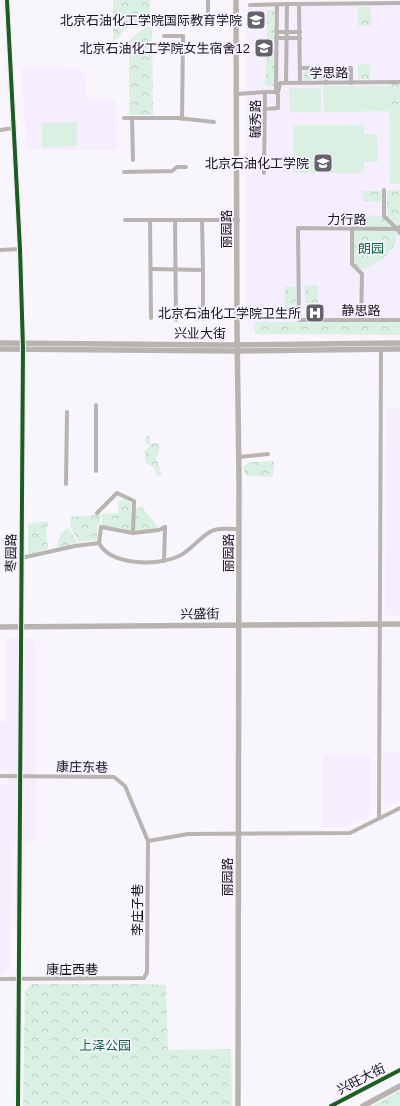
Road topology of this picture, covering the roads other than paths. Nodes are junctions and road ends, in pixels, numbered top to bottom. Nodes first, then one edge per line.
1 (7, 0) edge
2 (208, 0) edge
3 (236, 0) edge
4 (400, 3) edge
5 (287, 4) junction
6 (299, 4) junction
7 (250, 5) dead end
8 (277, 5) junction
9 (208, 22) dead end
10 (276, 32) junction
11 (287, 32) junction
12 (300, 32) junction
13 (164, 36) dead end
14 (276, 38) junction
15 (287, 38) junction
16 (300, 38) junction
17 (300, 68) junction
18 (326, 68) junction
19 (400, 82) edge
20 (286, 83) junction
21 (300, 83) junction
22 (326, 83) junction
23 (351, 83) junction
24 (265, 92) junction
25 (276, 92) junction
26 (237, 94) junction
27 (265, 109) junction
28 (124, 118) dead end
29 (132, 118) junction
30 (182, 118) junction
31 (214, 122) dead end
32 (15, 128) junction
33 (0, 130) edge
34 (133, 160) dead end
35 (186, 167) dead end
36 (124, 172) dead end
37 (264, 174) dead end
38 (384, 190) dead end
39 (125, 220) dead end
40 (150, 220) junction
41 (175, 220) junction
42 (202, 220) junction
43 (238, 220) junction
44 (298, 228) joint
45 (352, 229) junction
46 (399, 230) edge
47 (20, 249) junction
48 (0, 250) edge
49 (151, 270) junction
50 (176, 270) junction
51 (203, 270) junction
52 (151, 318) dead end
53 (203, 319) dead end
54 (176, 320) dead end
55 (361, 320) junction
56 (400, 320) edge
57 (0, 343) edge
58 (400, 343) edge
59 (237, 344) junction
60 (22, 346) junction
61 (0, 349) edge
62 (381, 349) junction
63 (400, 349) edge
64 (237, 351) junction
65 (96, 405) dead end
66 (67, 412) dead end
67 (268, 454) dead end
68 (239, 457) junction
69 (96, 471) dead end
70 (66, 484) dead end
71 (97, 513) dead end
72 (239, 529) junction
73 (133, 533) junction
74 (99, 543) junction
75 (22, 558) junction
76 (164, 561) junction
77 (380, 624) junction
78 (400, 624) edge
79 (239, 625) junction
80 (0, 627) edge
81 (21, 627) junction
82 (0, 776) edge
83 (19, 776) junction
84 (400, 808) edge
85 (379, 818) junction
86 (238, 834) junction
87 (148, 841) junction
88 (144, 978) joint
89 (0, 979) edge
90 (18, 979) junction
91 (400, 1070) edge
92 (400, 1086) edge
93 (18, 1106) edge
94 (238, 1106) edge
95 (331, 1106) edge
96 (363, 1106) edge

1 - 32 street, 枣园路
2 - 9 street
3 - 26 street, 丽园路
4 - 6 street
5 - 6 street
5 - 8 street
5 - 11 street
6 - 12 street
7 - 8 street
8 - 10 street
10 - 11 street
10 - 14 street
11 - 12 street
11 - 15 street
12 - 16 street
13 - 30 street
14 - 15 street
14 - 25 street
15 - 16 street
15 - 20 street
16 - 17 street
17 - 18 street
17 - 21 street
18 - 22 street
18 - 23 street
19 - 23 street, 学思路
20 - 21 street, 学思路
20 - 25 street
21 - 22 street, 学思路
22 - 23 street, 学思路
24 - 25 street
24 - 26 street, 毓秀路
24 - 27 street, 毓秀路
25 - 27 street
26 - 43 street, 丽园路
27 - 37 street, 毓秀路
28 - 29 street
29 - 30 street
29 - 34 street
30 - 31 street
32 - 33 street
32 - 47 street, 枣园路
35 - 36 street
38 - 46 street, 力行路
39 - 40 street
40 - 41 street
40 - 49 street
41 - 42 street
41 - 50 street
42 - 43 street
42 - 51 street
43 - 59 street, 丽园路
44 - 45 street, 力行路
44 - 55 street, 静思路
45 - 46 street, 力行路
45 - 55 street
47 - 48 street
47 - 60 street, 枣园路
49 - 50 street
49 - 52 street
50 - 51 street
50 - 54 street
51 - 53 street
55 - 56 street, 静思路
57 - 60 street, 兴业大街
58 - 59 street, 兴业大街
59 - 60 street, 兴业大街
59 - 64 street, 丽园路
60 - 61 street, 兴业大街
60 - 64 street, 兴业大街
60 - 75 street, 枣园路
62 - 63 street, 兴业大街
62 - 64 street, 兴业大街
62 - 77 street
64 - 68 street, 丽园路
65 - 69 street
66 - 70 street
67 - 68 street
68 - 72 street, 丽园路
71 - 73 street
72 - 76 street
72 - 79 street, 丽园路
73 - 74 street
73 - 76 street
74 - 75 street
74 - 76 street
75 - 81 street, 枣园路
77 - 78 street, 兴盛街
77 - 79 street, 兴盛街
77 - 85 street
79 - 81 street, 兴盛街
79 - 86 street, 丽园路
80 - 81 street, 兴盛街
81 - 83 street, 枣园路
82 - 83 street, 康庄东巷
83 - 87 street, 康庄东巷
83 - 90 street, 枣园路
84 - 85 street
85 - 86 street
86 - 87 street
86 - 94 street, 丽园路
87 - 88 street, 李庄子巷
88 - 90 street, 康庄西巷
89 - 90 street, 康庄西巷
90 - 93 street, 枣园路
91 - 95 street, 兴旺大街
92 - 96 street, 兴旺大街

